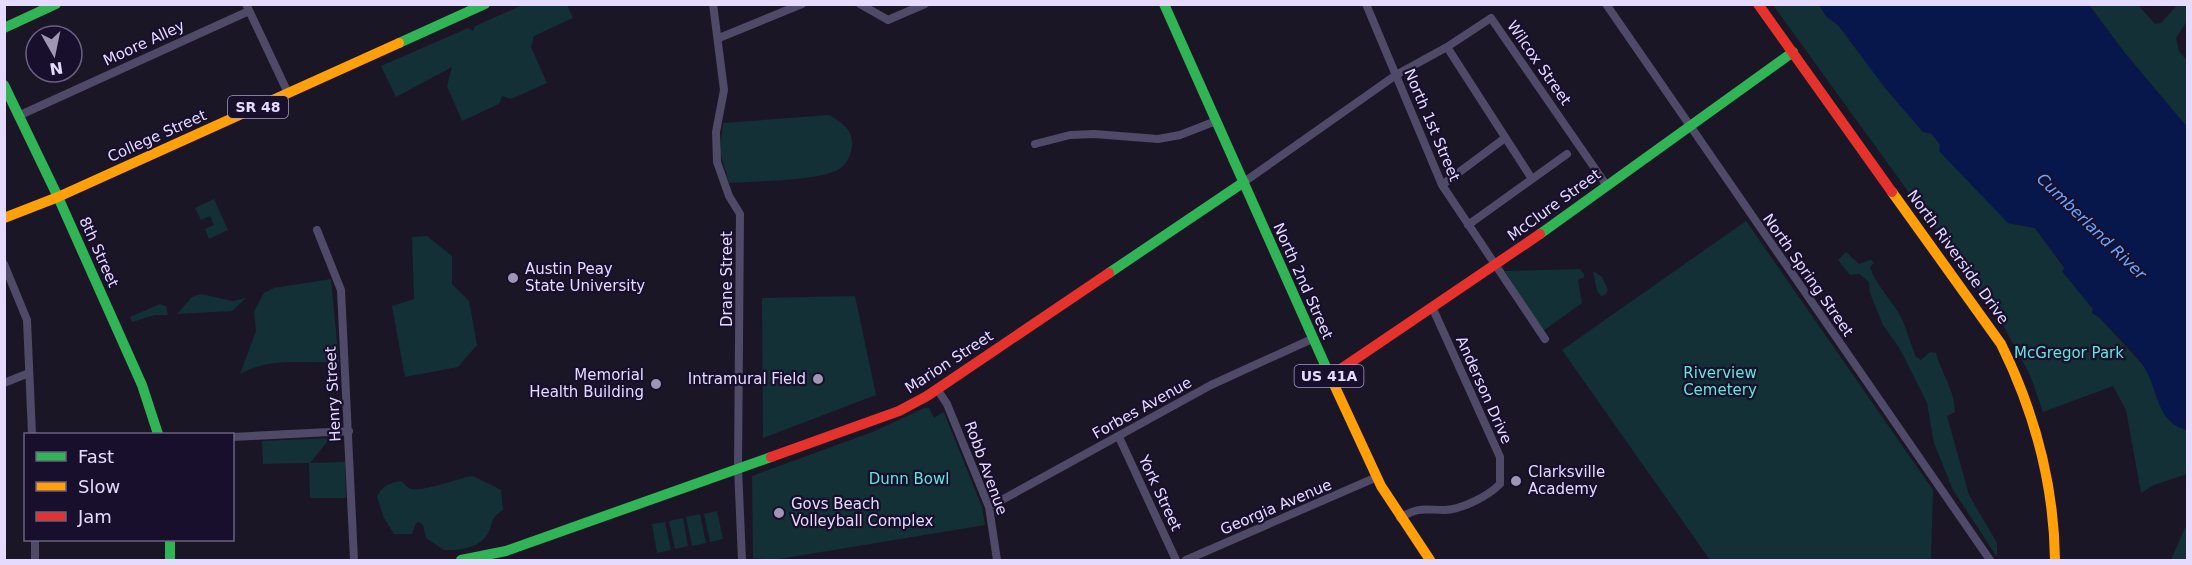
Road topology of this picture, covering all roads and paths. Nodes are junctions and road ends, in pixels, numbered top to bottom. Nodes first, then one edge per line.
1 (56, 4) edge
2 (452, 4) edge
3 (485, 4) edge
4 (712, 4) edge
5 (802, 4) edge
6 (860, 4) edge
7 (925, 4) edge
8 (1164, 4) edge
9 (1366, 4) edge
10 (1606, 4) edge
11 (1758, 4) edge
12 (248, 8) edge
13 (468, 8) edge
14 (458, 17) junction
15 (4, 28) edge
16 (719, 38) junction
17 (1448, 47) junction
18 (1793, 52) junction
19 (1396, 75) junction
20 (4, 85) edge
21 (288, 93) junction
22 (18, 116) junction
23 (1216, 121) junction
24 (1688, 126) junction
25 (1505, 138) junction
26 (1035, 144) dead end
27 (1567, 154) dead end
28 (1532, 179) junction
29 (1244, 182) junction
30 (1442, 184) junction
31 (1607, 186) junction
32 (58, 197) junction
33 (4, 218) edge
34 (1468, 225) junction
35 (317, 230) dead end
36 (4, 264) edge
37 (1497, 265) junction
38 (1432, 309) junction
39 (1312, 339) junction
40 (1545, 339) dead end
41 (29, 373) junction
42 (1329, 377) junction
43 (4, 383) edge
44 (937, 389) junction
45 (348, 431) junction
46 (32, 433) edge
47 (157, 433) edge
48 (234, 437) edge
49 (1119, 437) junction
50 (738, 468) junction
51 (1377, 477) junction
52 (989, 507) junction
53 (1400, 518) junction
54 (35, 541) edge
55 (170, 541) edge
56 (35, 561) edge
57 (171, 561) edge
58 (354, 561) edge
59 (461, 561) edge
60 (742, 561) edge
61 (996, 561) edge
62 (1176, 561) edge
63 (1186, 561) edge
64 (1430, 561) edge
65 (1990, 561) edge
66 (2055, 561) edge

1 - 15 main road
2 - 14 main road
3 - 13 main road, College Street
4 - 16 street, Drane Street
5 - 16 street
6 - 7 street
8 - 23 main road, North 2nd Street / US 41A
9 - 19 street, North 1st Street
10 - 24 street, North Spring Street
11 - 18 main road, North Riverside Drive
12 - 21 street
12 - 22 street, Moore Alley
13 - 14 main road, College Street
14 - 21 main road, College Street / SR 48
16 - 50 street, Drane Street
17 - 19 street, Wilcox Street
17 - 25 street
17 - 31 street, Wilcox Street
18 - 24 main road, McClure Street
18 - 66 main road, North Riverside Drive
19 - 29 street, Marion Street
19 - 30 street, North 1st Street
20 - 22 main road, 8th Street
21 - 32 main road, College Street / SR 48
22 - 32 main road, 8th Street
23 - 26 street
23 - 29 main road, North 2nd Street / US 41A
24 - 31 main road, McClure Street
24 - 65 street, North Spring Street
25 - 28 street
25 - 30 street
27 - 28 street
28 - 34 street
29 - 39 main road, North 2nd Street / US 41A
29 - 44 main road, Marion Street
30 - 34 street, North 1st Street
31 - 37 main road, McClure Street
32 - 33 main road, College Street / SR 48
32 - 47 main road, 8th Street
34 - 37 street, North 1st Street
35 - 45 street, Henry Street
36 - 41 street
37 - 38 main road, McClure Street
37 - 40 street, North 1st Street
38 - 42 main road, McClure Street
38 - 53 street, Anderson Drive
39 - 42 main road, North 2nd Street / US 41A
39 - 49 street, Forbes Avenue
41 - 43 street
41 - 46 street
42 - 51 main road, North 2nd Street / US 41A
44 - 50 main road, Marion Street
44 - 52 street, Robb Avenue
45 - 48 street
45 - 58 street, Henry Street
49 - 52 street, Forbes Avenue
49 - 62 street, York Street
50 - 59 main road, Marion Street
50 - 60 street, Drane Street
51 - 53 main road, North 2nd Street / US 41A
51 - 63 street, Georgia Avenue
52 - 61 street, Robb Avenue
53 - 64 main road, North 2nd Street / US 41A
54 - 56 street
55 - 57 main road

